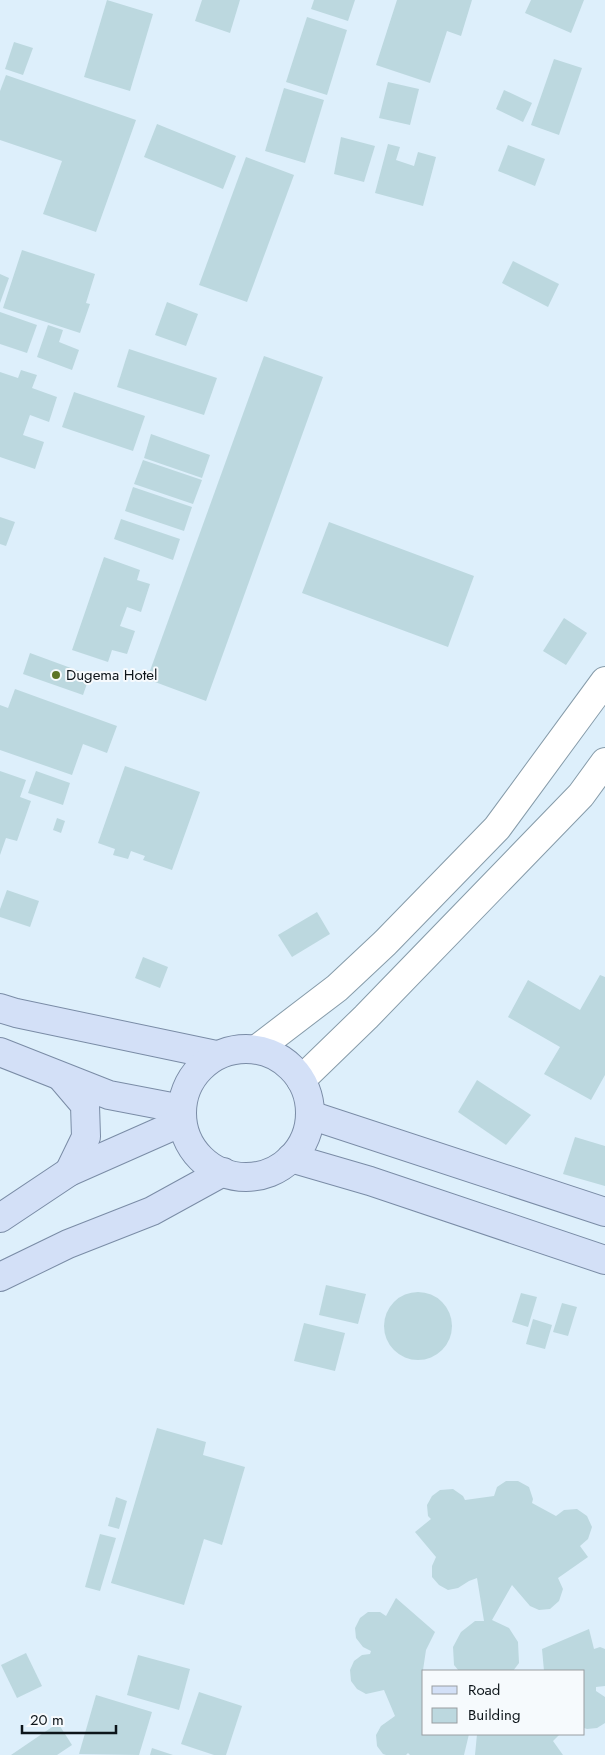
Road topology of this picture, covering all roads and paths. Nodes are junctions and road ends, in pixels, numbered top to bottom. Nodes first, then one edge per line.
1 (605, 681) edge
2 (605, 762) edge
3 (0, 1008) edge
4 (257, 1049) junction
5 (0, 1052) edge
6 (216, 1055) junction
7 (62, 1078) junction
8 (301, 1080) junction
9 (310, 1115) junction
10 (182, 1116) junction
11 (291, 1158) junction
12 (69, 1172) junction
13 (222, 1172) junction
14 (605, 1212) edge
15 (0, 1218) edge
16 (605, 1260) edge
17 (0, 1277) edge

1 - 4 street
2 - 8 street
3 - 6 main road
4 - 6 main road
4 - 8 main road
5 - 7 main road
6 - 10 main road
7 - 10 main road
7 - 12 main road
8 - 9 main road
9 - 11 main road
9 - 14 main road
10 - 12 main road
10 - 13 main road
11 - 13 main road
11 - 16 main road
12 - 15 main road
13 - 17 main road

